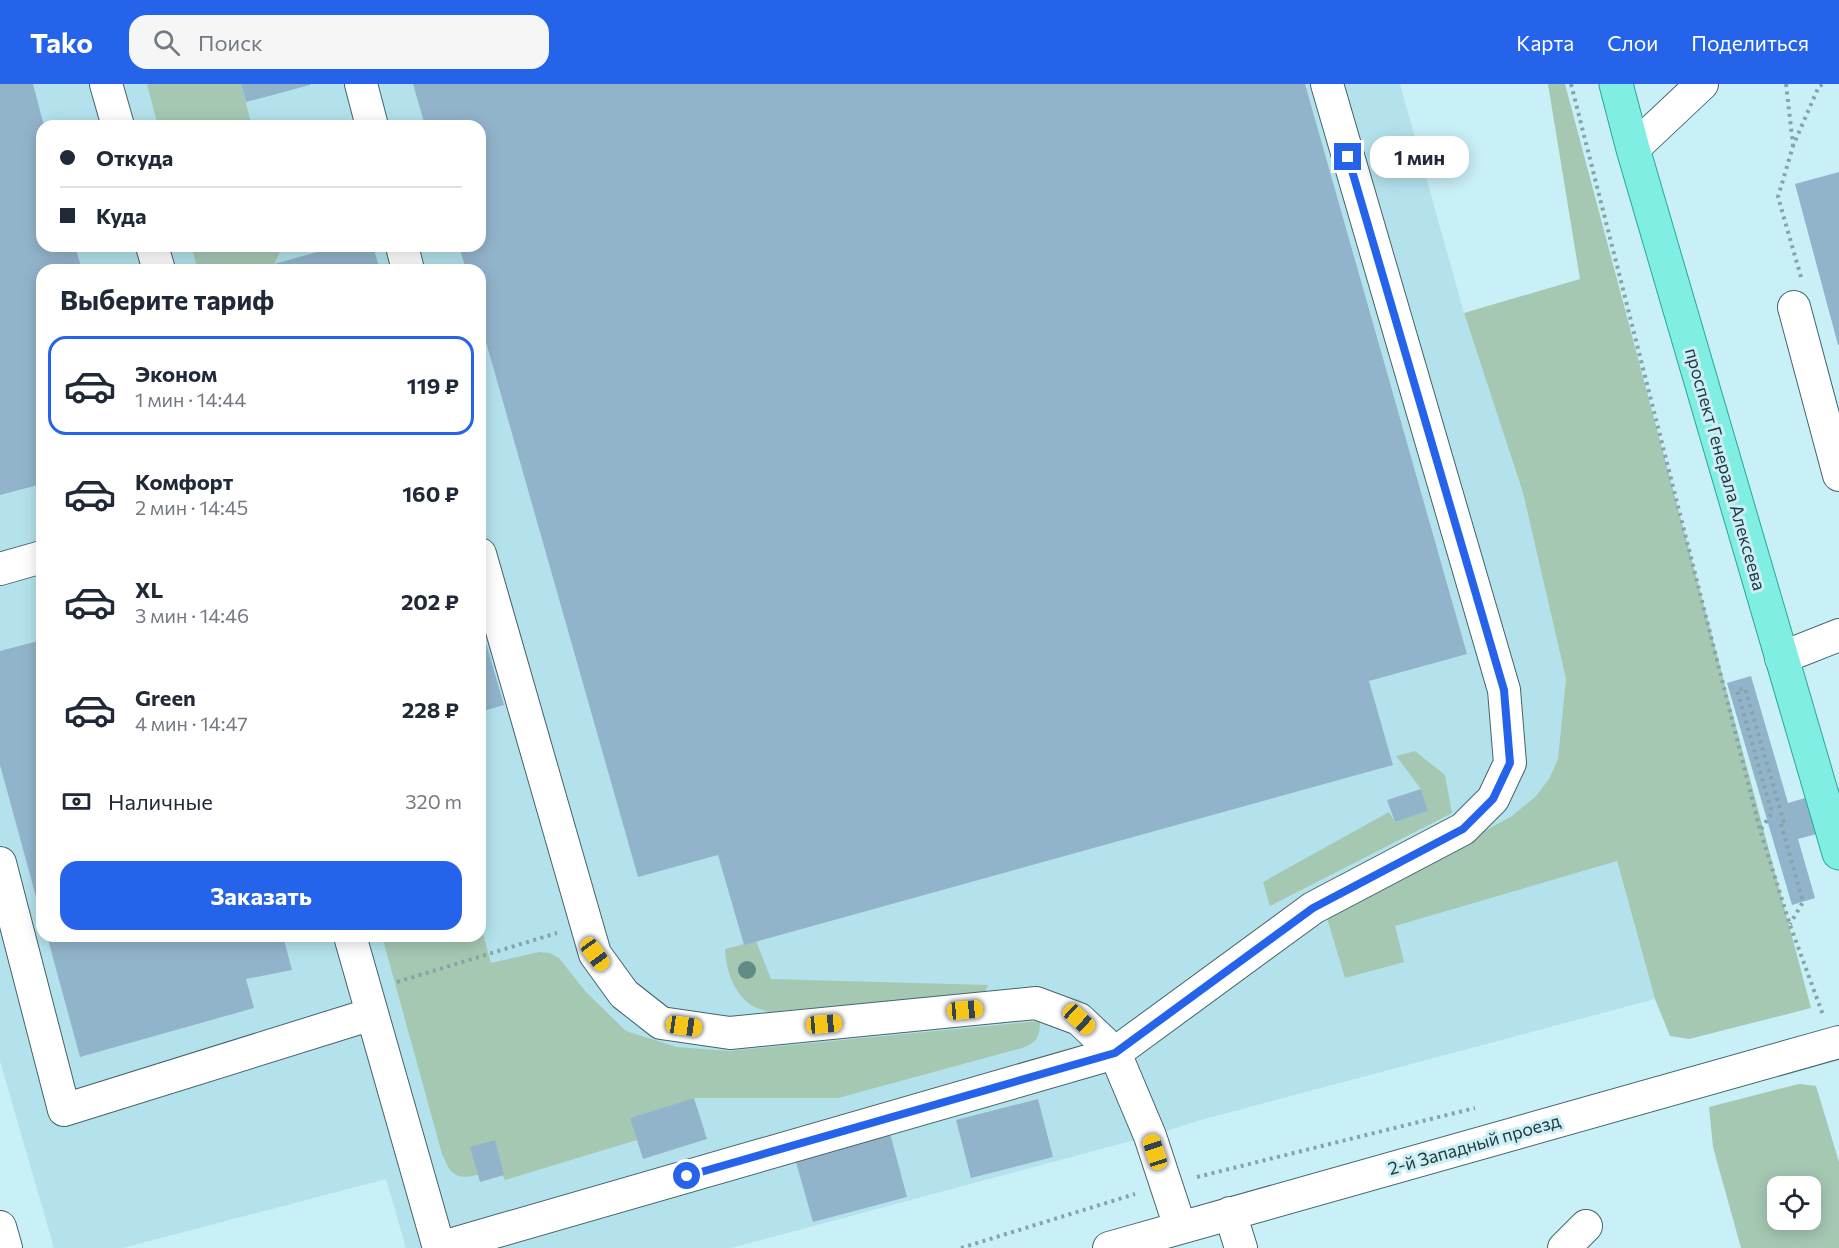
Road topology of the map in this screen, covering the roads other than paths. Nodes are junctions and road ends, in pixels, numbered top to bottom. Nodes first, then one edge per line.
1 (106, 84) edge
2 (361, 84) edge
3 (1327, 84) edge
4 (1616, 84) edge
5 (1702, 84) edge
6 (116, 120) edge
7 (370, 120) edge
8 (1632, 149) junction
9 (1798, 295) road end
10 (1839, 475) edge
11 (36, 559) edge
12 (0, 569) edge
13 (486, 575) edge
14 (1839, 634) edge
15 (1781, 658) junction
16 (1839, 853) edge
17 (0, 864) edge
18 (352, 942) edge
19 (369, 1002) junction
20 (1836, 1043) edge
21 (1115, 1053) junction
22 (1230, 1213) junction
23 (1586, 1226) dead end
24 (0, 1227) edge
25 (1180, 1227) junction
26 (1150, 1243) edge
27 (6, 1248) edge
28 (1109, 1248) edge
29 (1241, 1248) edge
30 (1564, 1248) edge

1 - 6 street
2 - 7 street
3 - 21 street
4 - 8 main road, проспект Генерала Алексеева
5 - 8 street
8 - 15 main road, проспект Генерала Алексеева
9 - 10 street
11 - 12 street
13 - 21 street
14 - 15 street
15 - 16 main road, проспект Генерала Алексеева
17 - 19 street
18 - 19 street
19 - 21 street
20 - 22 street, 2-й Западный проезд
21 - 25 street
22 - 25 street, 2-й Западный проезд
22 - 29 street
23 - 30 street
24 - 27 street
25 - 26 street, 2-й Западный проезд
26 - 28 street, 2-й Западный проезд

